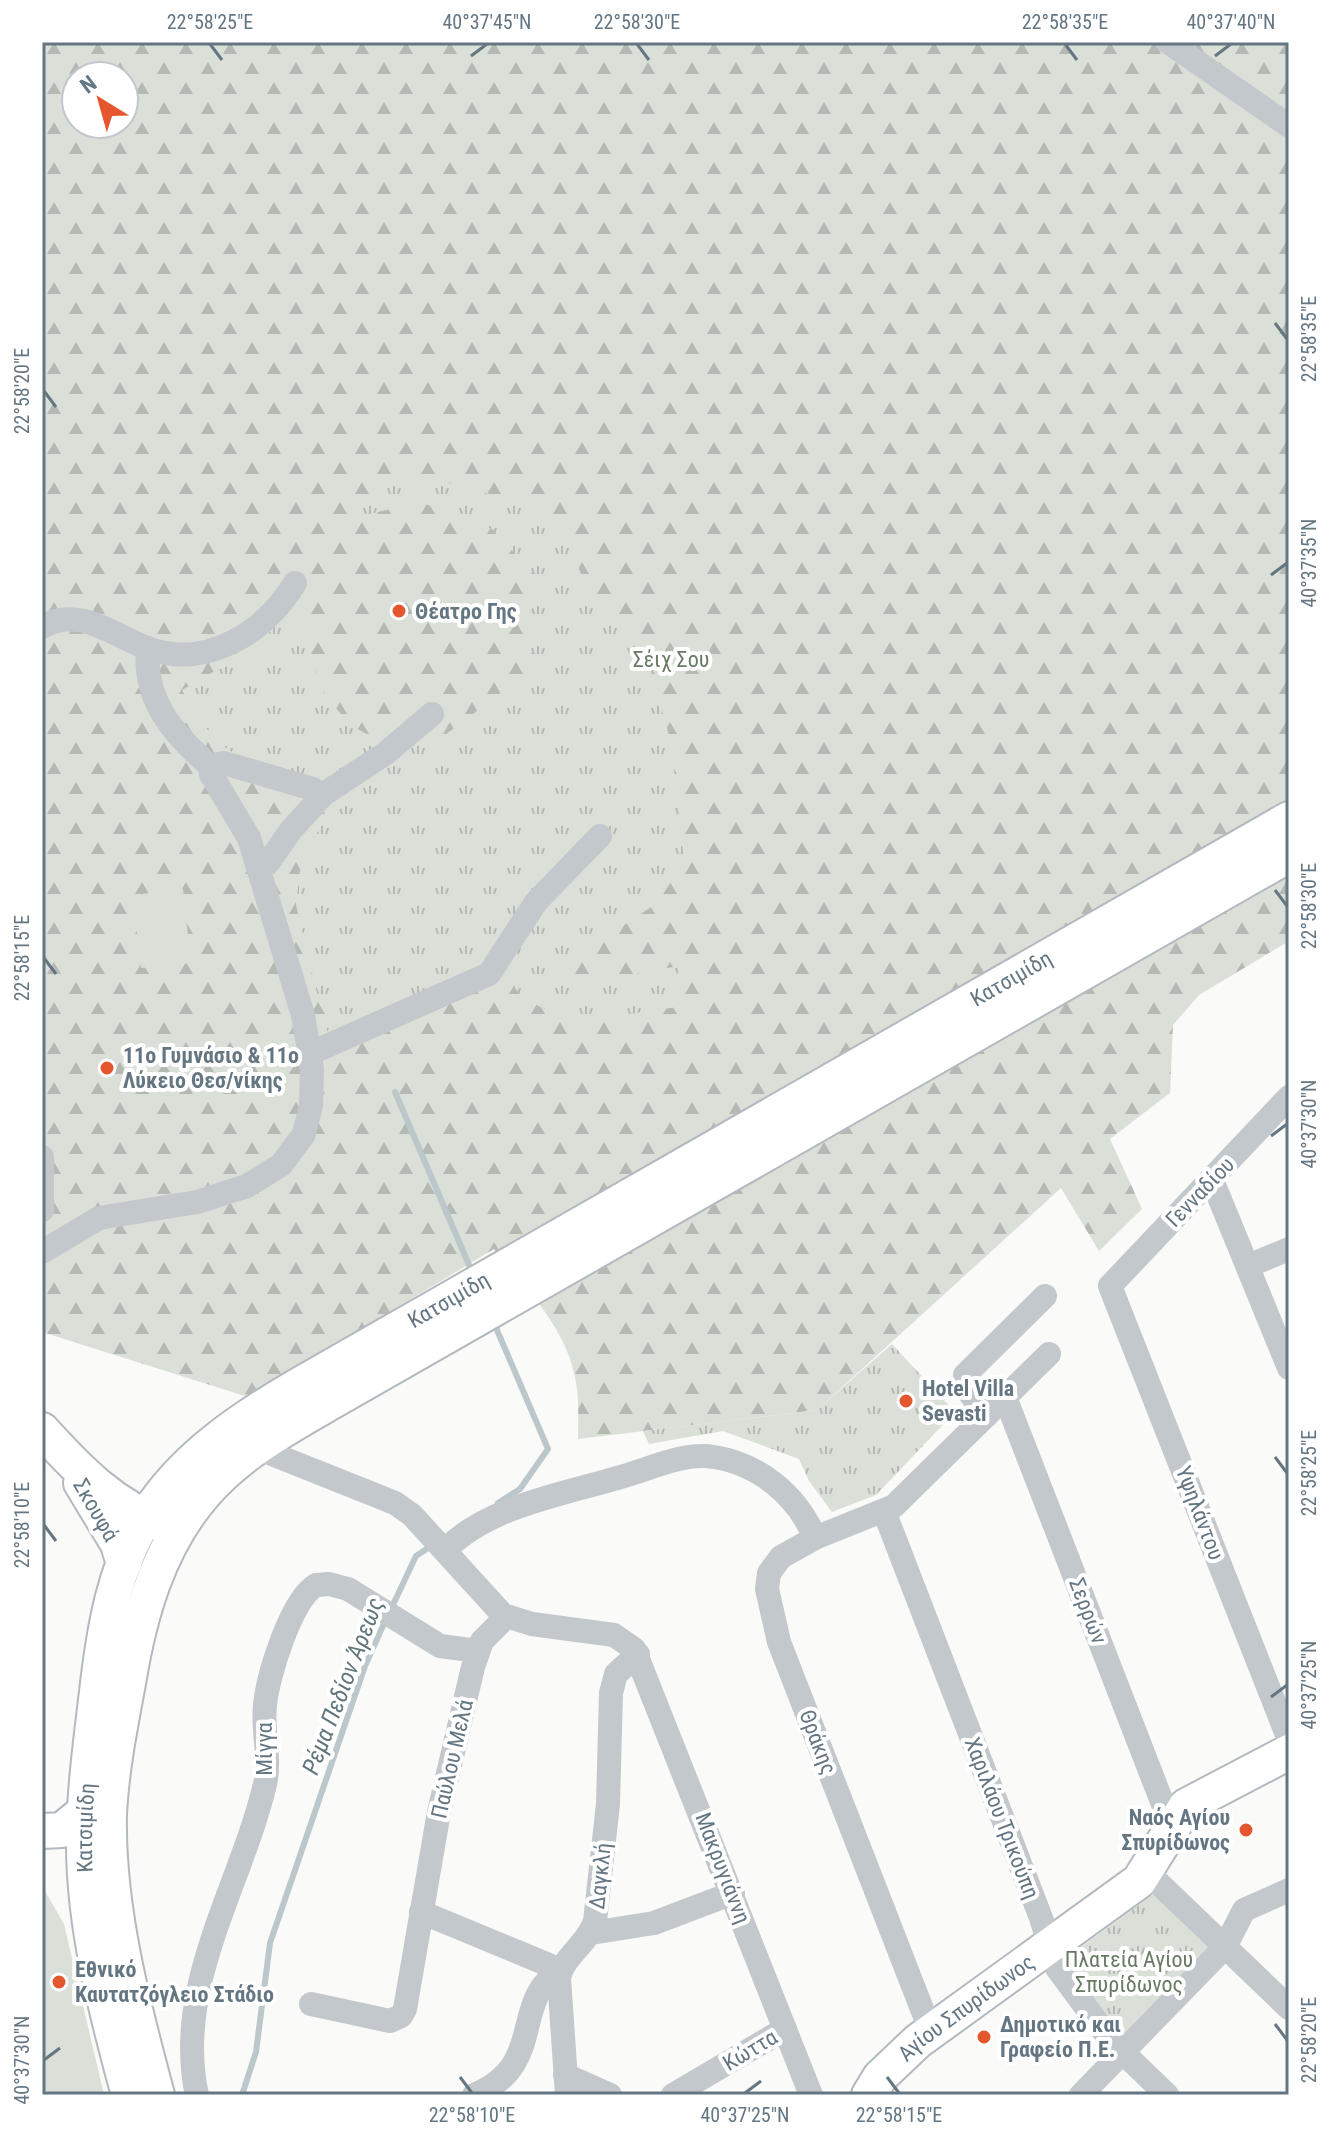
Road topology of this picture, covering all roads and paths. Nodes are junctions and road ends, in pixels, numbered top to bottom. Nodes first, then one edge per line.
1 (1168, 42) edge
2 (1289, 126) edge
3 (295, 583) dead end
4 (42, 627) edge
5 (148, 648) junction
6 (432, 714) dead end
7 (210, 766) junction
8 (324, 794) junction
9 (1289, 819) edge
10 (600, 836) dead end
11 (1289, 855) edge
12 (259, 868) junction
13 (311, 1053) junction
14 (1289, 1097) edge
15 (42, 1157) edge
16 (1212, 1180) junction
17 (42, 1210) edge
18 (1289, 1249) edge
19 (42, 1252) edge
20 (1248, 1266) junction
21 (507, 1282) junction
22 (1110, 1286) joint
23 (1045, 1296) dead end
24 (476, 1300) junction
25 (1049, 1354) dead end
26 (1289, 1368) edge
27 (1005, 1397) junction
28 (986, 1416) junction
29 (42, 1430) edge
30 (257, 1448) junction
31 (66, 1457) junction
32 (884, 1511) junction
33 (145, 1518) junction
34 (179, 1530) junction
35 (815, 1538) junction
36 (439, 1544) junction
37 (124, 1564) junction
38 (506, 1617) junction
39 (634, 1649) junction
40 (478, 1651) junction
41 (1289, 1740) edge
42 (1289, 1752) edge
43 (85, 1811) junction
44 (1171, 1825) junction
45 (42, 1831) edge
46 (1147, 1872) junction
47 (1289, 1890) edge
48 (733, 1893) junction
49 (421, 1912) junction
50 (591, 1933) junction
51 (1049, 1947) junction
52 (1225, 1947) junction
53 (561, 1970) junction
54 (311, 2004) dead end
55 (1289, 2008) edge
56 (785, 2029) junction
57 (931, 2032) junction
58 (1123, 2052) junction
59 (566, 2085) edge
60 (129, 2095) edge
61 (157, 2095) edge
62 (197, 2095) edge
63 (474, 2095) edge
64 (610, 2095) edge
65 (673, 2095) edge
66 (811, 2095) edge
67 (869, 2095) edge
68 (1081, 2095) edge
69 (1167, 2095) edge

1 - 2 street
3 - 5 street
4 - 5 street
5 - 7 street
6 - 8 street
7 - 8 street
7 - 12 street
8 - 12 street
9 - 21 main road, Κατσιμίδη
10 - 13 street
11 - 21 main road, Κατσιμίδη
12 - 13 street
13 - 19 street
14 - 16 street, Γενναδίου
15 - 17 street
16 - 20 street
16 - 22 street, Γενναδίου
18 - 20 street
20 - 26 street
21 - 24 main road, Κατσιμίδη
22 - 41 street, Υψηλάντου
23 - 28 street
24 - 30 main road, Κατσιμίδη
24 - 33 main road, Κατσιμίδη
25 - 27 street, Θράκης
27 - 28 street, Θράκης
27 - 44 street, Σερρών
28 - 32 street, Θράκης
29 - 31 main road, Σκουφά
30 - 34 main road, Κατσιμίδη
30 - 36 street
31 - 33 main road, Σκουφά
31 - 37 main road, Σκουφά
32 - 35 street, Θράκης
32 - 51 street, Χαριλάου Τρικούπη
33 - 34 main road, Σκουφά
33 - 37 main road, Κατσιμίδη
34 - 61 main road, Κατσιμίδη
35 - 36 street
35 - 57 street, Θράκης
36 - 38 street
37 - 43 main road, Κατσιμίδη
38 - 39 street
38 - 40 street, Παύλου Μελά
39 - 48 street, Μακρυγιάννη
39 - 50 street, Δαγκλή
40 - 49 street, Παύλου Μελά
40 - 62 street, Μίγγα
42 - 44 main road, Αγίου Σπυρίδωνος
43 - 45 main road
43 - 60 main road, Κατσιμίδη
44 - 46 main road, Αγίου Σπυρίδωνος
46 - 51 main road, Αγίου Σπυρίδωνος
46 - 52 street
47 - 52 street
48 - 50 street
48 - 56 street, Μακρυγιάννη
49 - 53 street
49 - 54 street, Παύλου Μελά
50 - 53 street, Δαγκλή
51 - 57 main road, Αγίου Σπυρίδωνος
51 - 58 street, Χαριλάου Τρικούπη
52 - 55 street
52 - 58 street
53 - 59 street
53 - 63 street
56 - 65 street, Κώττα
56 - 66 street, Μακρυγιάννη
57 - 67 main road, Αγίου Σπυρίδωνος
58 - 68 street
58 - 69 street, Χαριλάου Τρικούπη
59 - 64 street

